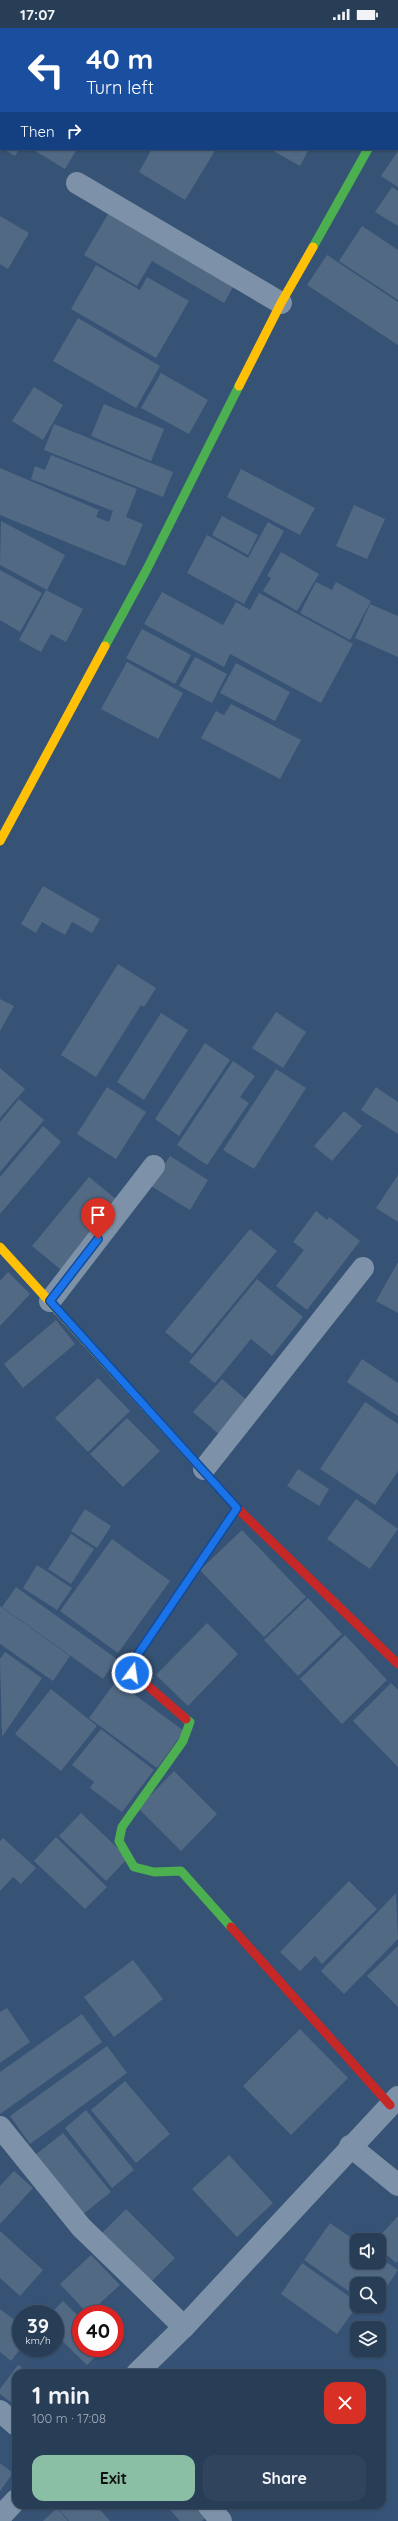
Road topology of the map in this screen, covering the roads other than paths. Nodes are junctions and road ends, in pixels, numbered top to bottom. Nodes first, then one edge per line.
1 (367, 150) edge
2 (77, 183) dead end
3 (281, 303) junction
4 (0, 841) edge
5 (154, 1166) dead end
6 (0, 1247) edge
7 (363, 1268) dead end
8 (50, 1301) junction
9 (204, 1469) junction
10 (237, 1508) junction
11 (398, 1664) edge
12 (394, 2101) edge
13 (0, 2127) edge
14 (350, 2146) junction
15 (398, 2185) edge
16 (184, 2327) junction
17 (141, 2369) edge
18 (0, 2411) edge
19 (12, 2422) edge
20 (12, 2504) edge
21 (211, 2509) edge
22 (0, 2517) edge
23 (221, 2521) edge

1 - 3 street
2 - 3 street
3 - 4 street
5 - 8 street
6 - 8 street
7 - 9 street
8 - 9 street
9 - 10 street
10 - 11 street
10 - 12 street
12 - 14 street
13 - 16 street
14 - 15 street
14 - 16 street
16 - 17 street
18 - 19 street
20 - 22 street
21 - 23 street

